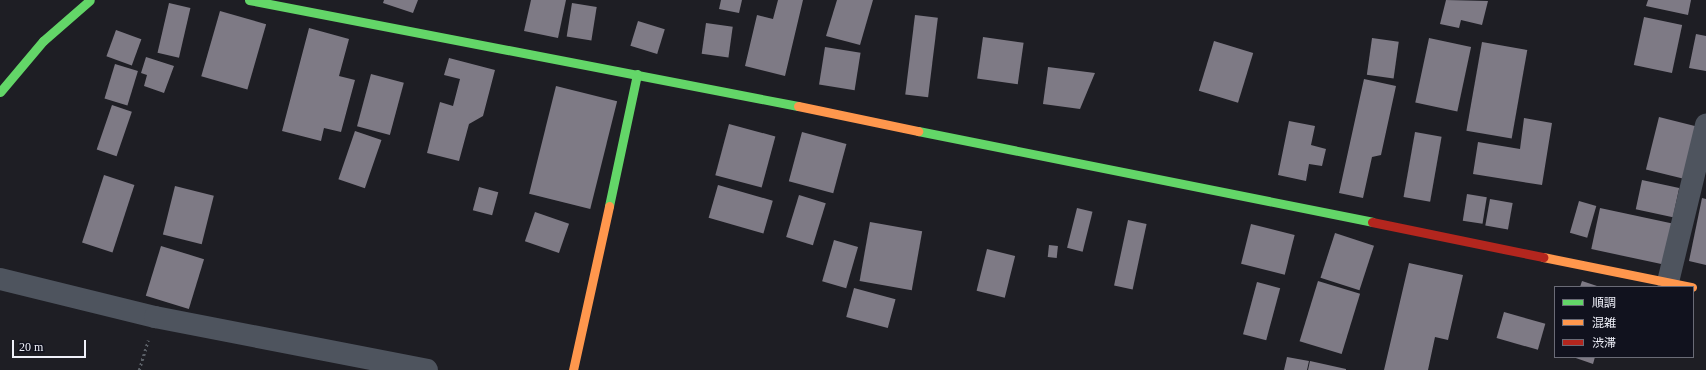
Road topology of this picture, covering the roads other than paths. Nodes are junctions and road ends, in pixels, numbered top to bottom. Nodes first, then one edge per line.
1 (90, 0) edge
2 (249, 0) edge
3 (637, 74) junction
4 (0, 92) edge
5 (1706, 125) edge
6 (0, 280) edge
7 (1668, 282) junction
8 (1686, 286) edge
9 (427, 370) edge
10 (573, 370) edge

1 - 4 street
2 - 3 street
3 - 7 street
3 - 10 street
5 - 7 street
6 - 9 street
7 - 8 street

